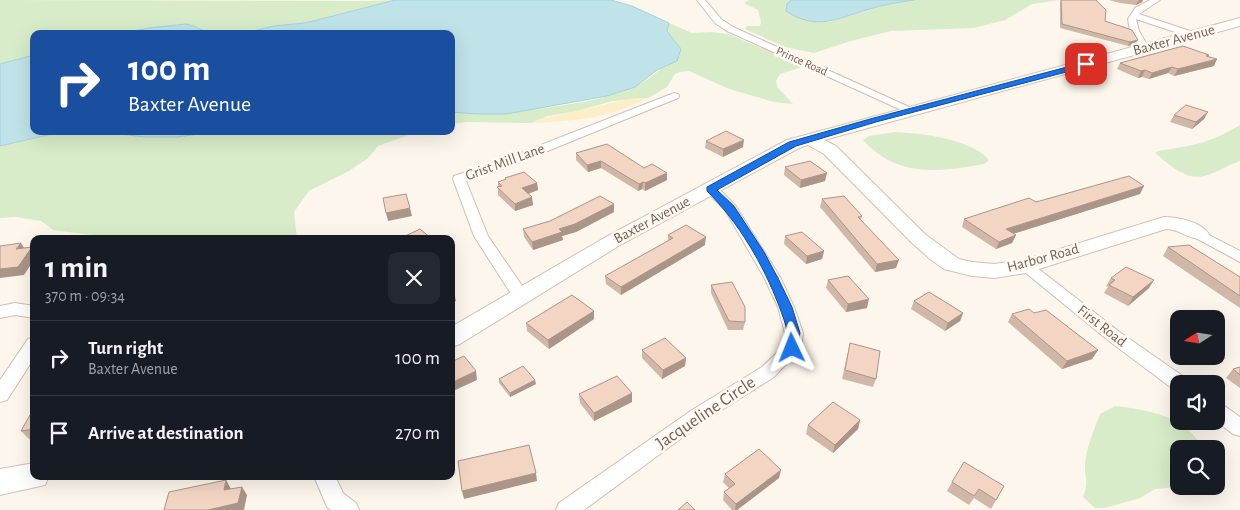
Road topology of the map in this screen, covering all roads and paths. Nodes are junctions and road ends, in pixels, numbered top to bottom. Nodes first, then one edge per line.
1 (701, 0) edge
2 (1156, 0) edge
3 (1134, 15) junction
4 (1240, 22) edge
5 (1193, 35) junction
6 (1144, 48) junction
7 (674, 96) dead end
8 (912, 111) junction
9 (809, 139) junction
10 (711, 189) junction
11 (1199, 234) joint
12 (1240, 257) edge
13 (1026, 266) junction
14 (521, 296) junction
15 (8, 310) edge
16 (30, 312) edge
17 (455, 336) edge
18 (30, 349) edge
19 (1170, 377) edge
20 (0, 395) edge
21 (1225, 417) edge
22 (1240, 428) edge
23 (30, 477) edge
24 (326, 480) edge
25 (0, 482) edge
26 (348, 510) edge
27 (566, 510) edge

1 - 8 street, Prince Road
2 - 3 street
3 - 5 street
3 - 6 street
4 - 5 street, Baxter Avenue
5 - 6 street, Baxter Avenue
6 - 8 street, Baxter Avenue
7 - 14 street, Grist Mill Lane
8 - 9 street, Baxter Avenue
9 - 10 street, Baxter Avenue
9 - 13 street, Harbor Road
10 - 14 street, Baxter Avenue
10 - 27 street, Jacqueline Circle
11 - 12 street
11 - 13 street, Harbor Road
13 - 19 street, First Road
14 - 17 street, Baxter Avenue
15 - 16 street
18 - 20 street
21 - 22 street
23 - 25 street
24 - 26 street

